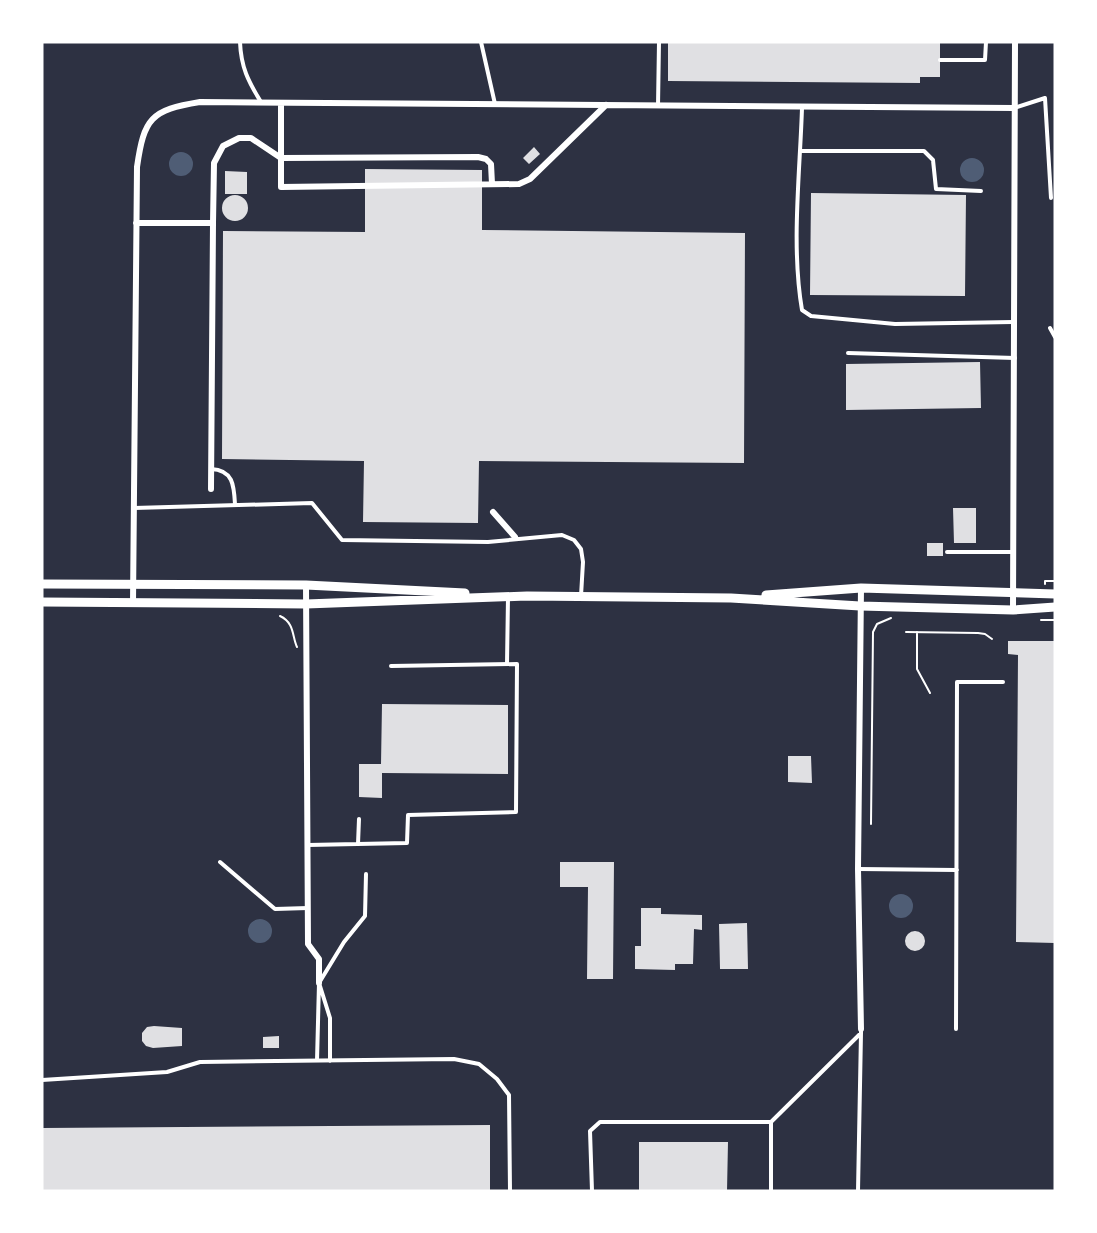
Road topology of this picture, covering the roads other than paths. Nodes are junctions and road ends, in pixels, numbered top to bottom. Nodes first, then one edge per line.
1 (240, 42) edge
2 (481, 42) edge
3 (659, 42) edge
4 (986, 42) edge
5 (1015, 42) edge
6 (940, 60) dead end
7 (262, 103) junction
8 (281, 103) junction
9 (495, 105) junction
10 (606, 105) junction
11 (658, 107) junction
12 (802, 108) junction
13 (1014, 108) junction
14 (800, 151) junction
15 (281, 158) junction
16 (492, 184) junction
17 (981, 191) dead end
18 (1051, 198) dead end
19 (136, 223) junction
20 (213, 223) junction
21 (1015, 322) junction
22 (1050, 328) dead end
23 (1055, 338) edge
24 (848, 353) dead end
25 (1015, 358) junction
26 (212, 469) junction
27 (211, 489) dead end
28 (235, 504) junction
29 (134, 508) junction
30 (493, 512) dead end
31 (515, 537) junction
32 (947, 552) dead end
33 (1013, 552) junction
34 (42, 584) edge
35 (133, 584) junction
36 (306, 585) junction
37 (861, 588) junction
38 (1013, 591) junction
39 (1055, 594) edge
40 (527, 596) junction
41 (508, 597) junction
42 (581, 597) junction
43 (731, 598) junction
44 (42, 602) edge
45 (133, 603) junction
46 (306, 604) junction
47 (860, 606) junction
48 (1055, 607) edge
49 (1013, 610) junction
50 (507, 664) junction
51 (391, 666) dead end
52 (1003, 682) dead end
53 (359, 819) dead end
54 (358, 844) junction
55 (307, 845) junction
56 (220, 862) dead end
57 (858, 869) junction
58 (957, 870) junction
59 (366, 874) dead end
60 (308, 908) junction
61 (319, 983) junction
62 (956, 1029) dead end
63 (861, 1031) junction
64 (317, 1061) junction
65 (330, 1061) junction
66 (42, 1080) edge
67 (771, 1122) junction
68 (510, 1191) edge
69 (592, 1191) edge
70 (771, 1191) edge
71 (858, 1191) edge

1 - 7 lane
2 - 9 lane
3 - 11 lane
4 - 6 lane
5 - 13 street
7 - 8 street
7 - 19 street
8 - 9 street
8 - 15 street
9 - 10 street
10 - 11 street
10 - 16 street
11 - 12 street
12 - 13 street
12 - 14 lane
13 - 18 lane
13 - 21 street
14 - 17 lane
14 - 21 lane
15 - 16 street
15 - 16 street
15 - 20 street
19 - 20 street
19 - 29 street
20 - 26 street
21 - 25 street
22 - 23 lane
24 - 25 lane
25 - 33 street
26 - 27 street
26 - 28 lane
28 - 29 lane
28 - 31 lane
29 - 35 street
30 - 31 street
31 - 42 lane
32 - 33 lane
33 - 38 street
34 - 35 street
35 - 36 street
35 - 45 street
36 - 40 street
36 - 46 street
37 - 38 street
37 - 43 street
37 - 47 street
38 - 39 street
38 - 49 street
40 - 41 street
40 - 42 street
41 - 46 street
41 - 50 lane
42 - 43 street
43 - 47 street
44 - 45 street
45 - 46 street
46 - 55 street
47 - 49 street
47 - 57 street
48 - 49 street
50 - 51 lane
50 - 54 lane
52 - 58 lane
53 - 54 lane
54 - 55 lane
55 - 60 street
56 - 60 lane
57 - 58 lane
57 - 63 street
58 - 62 lane
59 - 61 lane
60 - 61 street
61 - 64 lane
61 - 65 lane
63 - 67 lane
63 - 71 lane
64 - 65 lane
64 - 66 lane
65 - 68 lane
67 - 69 lane
67 - 70 lane

